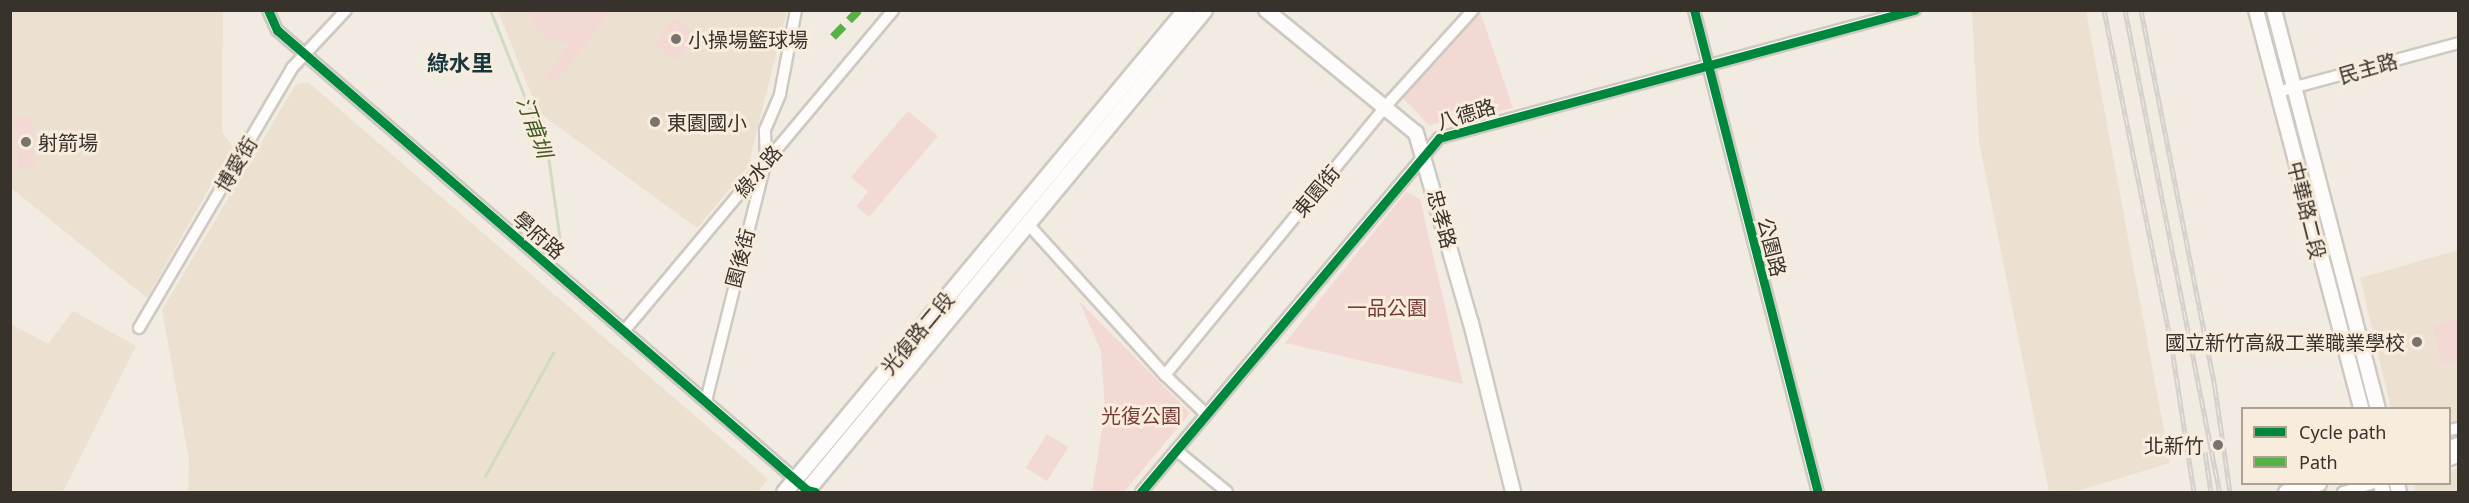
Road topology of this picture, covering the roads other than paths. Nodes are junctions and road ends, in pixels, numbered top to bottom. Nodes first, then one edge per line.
1 (268, 10) edge
2 (346, 10) edge
3 (796, 10) edge
4 (893, 10) edge
5 (1174, 10) edge
6 (1185, 10) edge
7 (1204, 10) edge
8 (1212, 10) edge
9 (1266, 10) edge
10 (1473, 10) edge
11 (1694, 10) edge
12 (1915, 10) edge
13 (2256, 10) edge
14 (2274, 10) edge
15 (2458, 43) edge
16 (303, 52) junction
17 (1709, 66) junction
18 (2294, 89) junction
19 (2277, 92) junction
20 (1385, 107) junction
21 (1111, 113) junction
22 (1424, 153) junction
23 (766, 161) junction
24 (1050, 172) junction
25 (1063, 180) junction
26 (1028, 224) junction
27 (139, 328) dead end
28 (624, 331) junction
29 (1165, 375) junction
30 (706, 401) junction
31 (2361, 407) edge
32 (2378, 407) edge
33 (1206, 414) junction
34 (1176, 450) junction
35 (795, 480) junction
36 (2311, 485) edge
37 (2365, 485) edge
38 (784, 492) edge
39 (809, 492) edge
40 (1141, 492) edge
41 (1227, 492) edge
42 (1513, 492) edge
43 (1818, 492) edge
44 (2286, 492) edge
45 (2343, 492) edge

1 - 16 street, 學府路
2 - 16 street, 博愛街
3 - 23 street, 園後街
4 - 23 street, 綠水路
5 - 24 main road, 光復路二段
6 - 21 main road
7 - 21 main road
8 - 25 main road, 光復路二段
9 - 20 street, 忠孝路
10 - 20 street, 東園街
11 - 17 street, 公園路
12 - 17 street, 八德路
13 - 19 street, 中華路二段
14 - 18 street, 中華路二段
15 - 18 street, 民主路
16 - 27 street, 博愛街
16 - 28 street, 學府路
17 - 22 street, 八德路
17 - 43 street, 公園路
18 - 19 street, 民主路
18 - 32 street, 中華路二段
19 - 31 street, 中華路二段
20 - 22 street, 忠孝路
20 - 29 street, 東園街
21 - 24 main road, 光復路二段
21 - 25 main road, 光復路二段
22 - 33 street, 八德路
22 - 42 street, 忠孝路
23 - 28 street, 綠水路
23 - 30 street, 園後街
24 - 35 main road, 光復路二段
25 - 26 main road, 光復路二段
26 - 29 street
26 - 39 main road, 光復路二段
28 - 30 street, 學府路
29 - 33 street
30 - 35 street, 學府路
33 - 34 street, 八德路
34 - 40 street, 八德路
34 - 41 street
35 - 38 main road, 光復路二段
35 - 39 street
36 - 44 street, bridge
37 - 45 street

